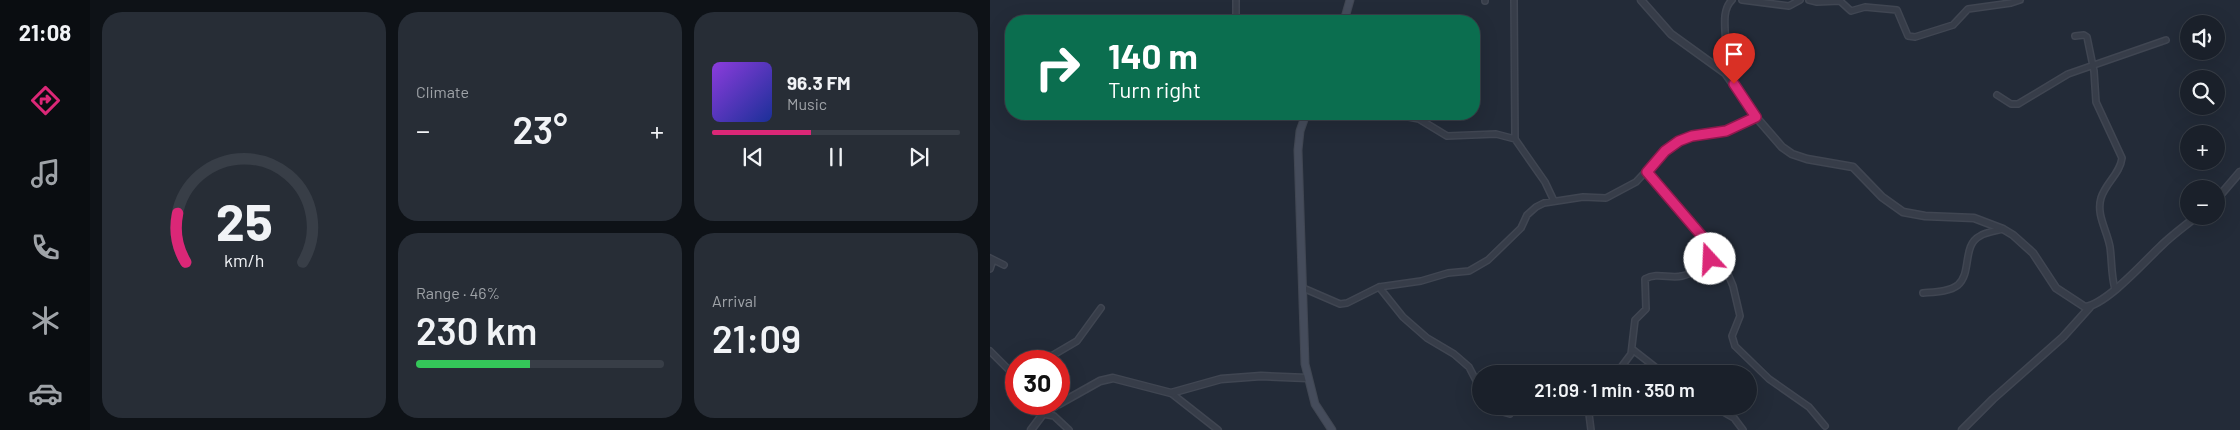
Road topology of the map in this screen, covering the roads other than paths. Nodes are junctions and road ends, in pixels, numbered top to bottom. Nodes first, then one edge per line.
1 (1236, 0) edge
2 (1350, 0) edge
3 (1514, 0) edge
4 (1641, 0) edge
5 (1732, 0) edge
6 (1742, 0) edge
7 (1800, 0) edge
8 (1809, 0) edge
9 (2020, 0) edge
10 (1236, 15) edge
11 (1346, 15) edge
12 (2075, 36) dead end
13 (2166, 40) dead end
14 (2093, 65) junction
15 (1718, 67) junction
16 (1997, 95) dead end
17 (1756, 117) junction
18 (1305, 120) edge
19 (1421, 120) edge
20 (1515, 140) junction
21 (1647, 172) junction
22 (2240, 172) edge
23 (2225, 190) edge
24 (1554, 201) junction
25 (2186, 225) edge
26 (2003, 229) junction
27 (1712, 252) junction
28 (992, 259) edge
29 (1004, 265) dead end
30 (990, 269) edge
31 (1379, 287) junction
32 (1303, 288) junction
33 (2115, 289) junction
34 (1923, 293) dead end
35 (2090, 307) junction
36 (1101, 308) dead end
37 (1632, 349) junction
38 (1061, 350) edge
39 (990, 351) edge
40 (1623, 365) edge
41 (1652, 365) edge
42 (1005, 366) edge
43 (1472, 373) edge
44 (1308, 378) junction
45 (1171, 393) junction
46 (1070, 398) edge
47 (1043, 415) edge
48 (1049, 415) edge
49 (1590, 415) edge
50 (1729, 415) edge
51 (1825, 426) dead end
52 (1031, 430) edge
53 (1069, 430) edge
54 (1218, 430) edge
55 (1332, 430) edge
56 (1592, 430) edge
57 (1742, 430) edge
58 (1962, 430) edge

1 - 10 street
2 - 11 main road
3 - 20 street
4 - 15 street
5 - 15 street
6 - 7 street
8 - 9 street
12 - 14 street
13 - 14 street
14 - 16 street
14 - 33 street
15 - 17 street
17 - 21 street
17 - 26 street
18 - 32 main road
19 - 20 street
20 - 24 street
21 - 24 street
21 - 27 street
22 - 23 street
24 - 31 street
25 - 33 street
26 - 34 street
26 - 35 street
27 - 37 street
27 - 51 street
28 - 29 street
28 - 30 street
31 - 32 street
31 - 43 street
32 - 44 main road
33 - 35 street
35 - 58 street
36 - 38 street
37 - 40 street
37 - 41 street
39 - 42 street
44 - 45 street
44 - 55 main road
45 - 46 street
45 - 54 street
47 - 52 street
48 - 53 street
49 - 56 street
50 - 57 street

